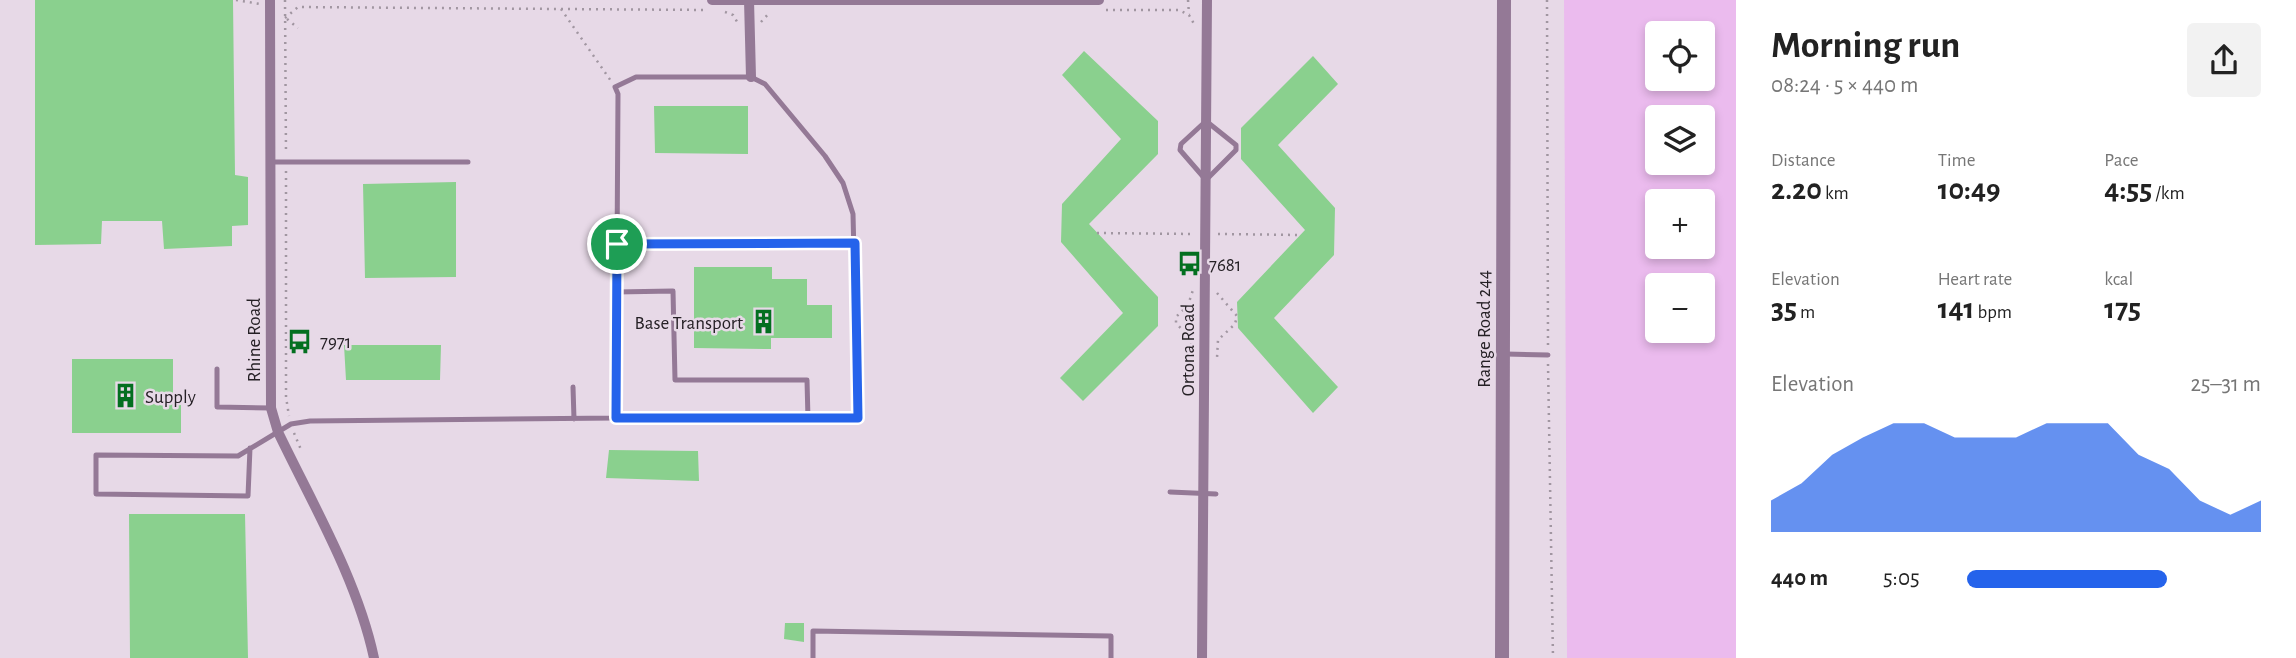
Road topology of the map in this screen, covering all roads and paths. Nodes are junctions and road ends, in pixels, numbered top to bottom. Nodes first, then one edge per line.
1 (270, 0) edge
2 (285, 0) edge
3 (749, 0) edge
4 (1003, 0) edge
5 (1188, 0) edge
6 (1208, 0) edge
7 (1504, 0) edge
8 (1547, 0) edge
9 (710, 5) edge
10 (1098, 5) edge
11 (561, 9) junction
12 (720, 10) dead end
13 (780, 10) dead end
14 (1189, 15) junction
15 (285, 18) junction
16 (749, 25) junction
17 (1198, 34) dead end
18 (751, 77) junction
19 (615, 87) junction
20 (1206, 121) junction
21 (270, 162) junction
22 (286, 162) junction
23 (468, 162) dead end
24 (1206, 180) junction
25 (1097, 233) dead end
26 (1196, 234) dead end
27 (855, 243) junction
28 (617, 244) junction
29 (1217, 282) dead end
30 (616, 292) junction
31 (1503, 354) junction
32 (1548, 355) junction
33 (1216, 366) dead end
34 (217, 369) dead end
35 (573, 387) dead end
36 (271, 408) junction
37 (616, 418) junction
38 (574, 419) junction
39 (808, 419) junction
40 (291, 424) junction
41 (278, 432) junction
42 (250, 449) junction
43 (306, 461) dead end
44 (1170, 492) dead end
45 (1203, 492) junction
46 (1216, 494) dead end
47 (374, 658) edge
48 (813, 658) edge
49 (1111, 658) edge
50 (1202, 658) edge
51 (1502, 658) edge
52 (1553, 658) edge

1 - 21 street, Rhine Road
2 - 15 path
3 - 4 street
3 - 9 street
3 - 16 street
4 - 10 street
5 - 14 path
6 - 20 street, Ortona Road
7 - 31 street, Range Road 244
8 - 32 path
9 - 11 path
10 - 14 path
11 - 15 path
11 - 19 path
12 - 16 path
13 - 16 path
14 - 17 path
15 - 22 path
16 - 18 street
18 - 19 lane
18 - 27 lane
19 - 28 lane
20 - 24 street, Ortona Road
20 - 24 lane
20 - 24 lane
21 - 22 lane
21 - 36 street, Rhine Road
22 - 23 lane
22 - 40 path
24 - 45 street, Ortona Road
25 - 26 path
27 - 28 lane
27 - 39 lane
28 - 30 lane
29 - 33 path
30 - 37 lane
30 - 39 lane
31 - 32 lane
31 - 51 street, Range Road 244
32 - 52 path
34 - 36 lane
35 - 38 lane
36 - 41 street, Rhine Road
37 - 38 lane
37 - 39 lane
38 - 40 lane
40 - 41 lane
40 - 43 path
41 - 42 lane
41 - 47 street, Rhine Road
42 - 42 lane
44 - 45 lane
45 - 46 lane
45 - 50 street, Ortona Road
48 - 49 lane

